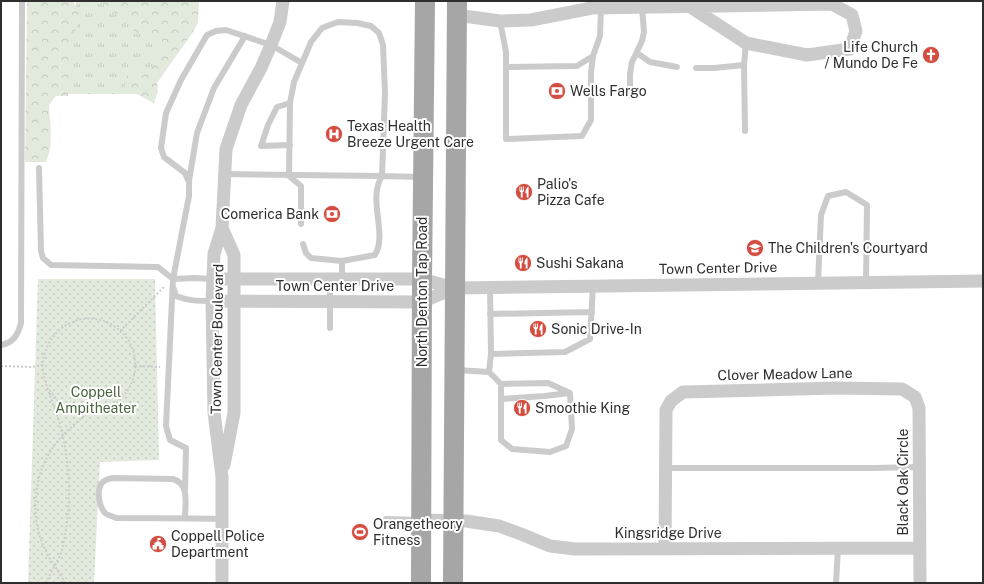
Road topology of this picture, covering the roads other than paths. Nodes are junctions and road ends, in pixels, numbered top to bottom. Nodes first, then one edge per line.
1 (22, 1) edge
2 (283, 1) edge
3 (425, 1) edge
4 (689, 6) junction
5 (642, 7) junction
6 (456, 8) edge
7 (601, 8) junction
8 (500, 21) junction
9 (245, 36) junction
10 (746, 43) junction
11 (271, 45) junction
12 (638, 53) junction
13 (594, 56) junction
14 (302, 63) junction
15 (744, 65) junction
16 (506, 67) junction
17 (677, 67) dead end
18 (696, 68) dead end
19 (630, 95) dead end
20 (290, 103) junction
21 (745, 131) dead end
22 (290, 145) junction
23 (39, 168) dead end
24 (224, 174) junction
25 (289, 176) junction
26 (382, 176) junction
27 (423, 177) junction
28 (189, 181) junction
29 (301, 224) dead end
30 (222, 228) junction
31 (303, 244) dead end
32 (342, 261) junction
33 (212, 279) junction
34 (234, 279) junction
35 (336, 279) junction
36 (422, 279) junction
37 (173, 280) junction
38 (983, 281) edge
39 (866, 282) junction
40 (818, 283) junction
41 (594, 286) junction
42 (490, 287) junction
43 (454, 288) junction
44 (212, 301) junction
45 (234, 301) junction
46 (330, 302) junction
47 (422, 302) junction
48 (592, 312) junction
49 (490, 314) junction
50 (330, 328) dead end
51 (1, 345) edge
52 (491, 354) junction
53 (454, 370) junction
54 (489, 372) junction
55 (501, 384) junction
56 (902, 389) joint
57 (570, 393) junction
58 (501, 399) junction
59 (919, 467) junction
60 (666, 468) junction
61 (222, 477) junction
62 (185, 491) junction
63 (185, 518) junction
64 (222, 519) junction
65 (386, 519) dead end
66 (421, 520) junction
67 (453, 521) junction
68 (838, 548) junction
69 (920, 548) junction
70 (665, 550) junction
71 (222, 583) edge
72 (421, 583) edge
73 (453, 583) edge
74 (836, 583) edge
75 (920, 583) edge

1 - 51 lane
2 - 11 street, Town Center Boulevard
3 - 27 main road, North Denton Tap Road
4 - 5 street
4 - 10 street
4 - 10 street
5 - 7 street
5 - 12 lane
6 - 8 street
6 - 43 main road
7 - 8 street
7 - 13 lane
8 - 16 lane
9 - 11 lane
9 - 28 lane
9 - 28 lane
10 - 15 lane
11 - 14 lane
11 - 24 street, Town Center Boulevard
12 - 17 lane
12 - 19 lane
13 - 16 lane
13 - 16 lane
14 - 20 lane
14 - 26 lane
15 - 18 lane
15 - 21 lane
20 - 22 lane
20 - 22 lane
22 - 25 lane
23 - 37 lane
24 - 25 lane
24 - 30 street, Town Center Boulevard
25 - 26 lane
25 - 29 lane
26 - 27 lane
26 - 32 lane
27 - 36 main road, North Denton Tap Road
28 - 37 lane
30 - 33 street, Town Center Boulevard
30 - 34 street, Town Center Boulevard
31 - 32 lane
32 - 35 lane
33 - 34 street, Town Center Drive
33 - 37 lane
33 - 44 street, Town Center Boulevard
34 - 35 street, Town Center Drive
34 - 45 street, Town Center Boulevard
35 - 36 street, Town Center Drive
35 - 46 lane
36 - 43 street, Town Center Drive
36 - 47 main road, North Denton Tap Road
37 - 44 lane
37 - 62 lane
38 - 39 street, Town Center Drive
39 - 40 street, Town Center Drive
39 - 40 lane
40 - 41 street, Town Center Drive
41 - 42 street, Town Center Drive
41 - 48 lane
42 - 43 street, Town Center Drive
42 - 49 lane
43 - 47 street, Town Center Drive
43 - 53 main road
44 - 45 street, Town Center Drive
44 - 61 street, Town Center Boulevard
45 - 46 street, Town Center Drive
45 - 61 street, Town Center Boulevard
46 - 47 street, Town Center Drive
46 - 50 lane
47 - 66 main road, North Denton Tap Road
48 - 49 lane
48 - 52 lane
49 - 52 lane
52 - 54 lane
53 - 54 lane
53 - 67 main road
54 - 55 lane
55 - 57 lane
55 - 58 lane
56 - 59 street, Black Oak Circle
56 - 60 street, Clover Meadow Lane
57 - 58 lane
57 - 58 lane
59 - 60 lane
59 - 69 street, Black Oak Circle
60 - 70 street
61 - 64 street, Town Center Boulevard
62 - 63 lane
62 - 63 lane
63 - 64 lane
64 - 71 street, Town Center Boulevard
65 - 66 lane
66 - 67 street, Kingsridge Drive
66 - 72 main road, North Denton Tap Road
67 - 70 street, Kingsridge Drive
67 - 73 main road
68 - 69 street, Kingsridge Drive
68 - 70 street, Kingsridge Drive
68 - 74 lane
69 - 75 street, Black Oak Circle

